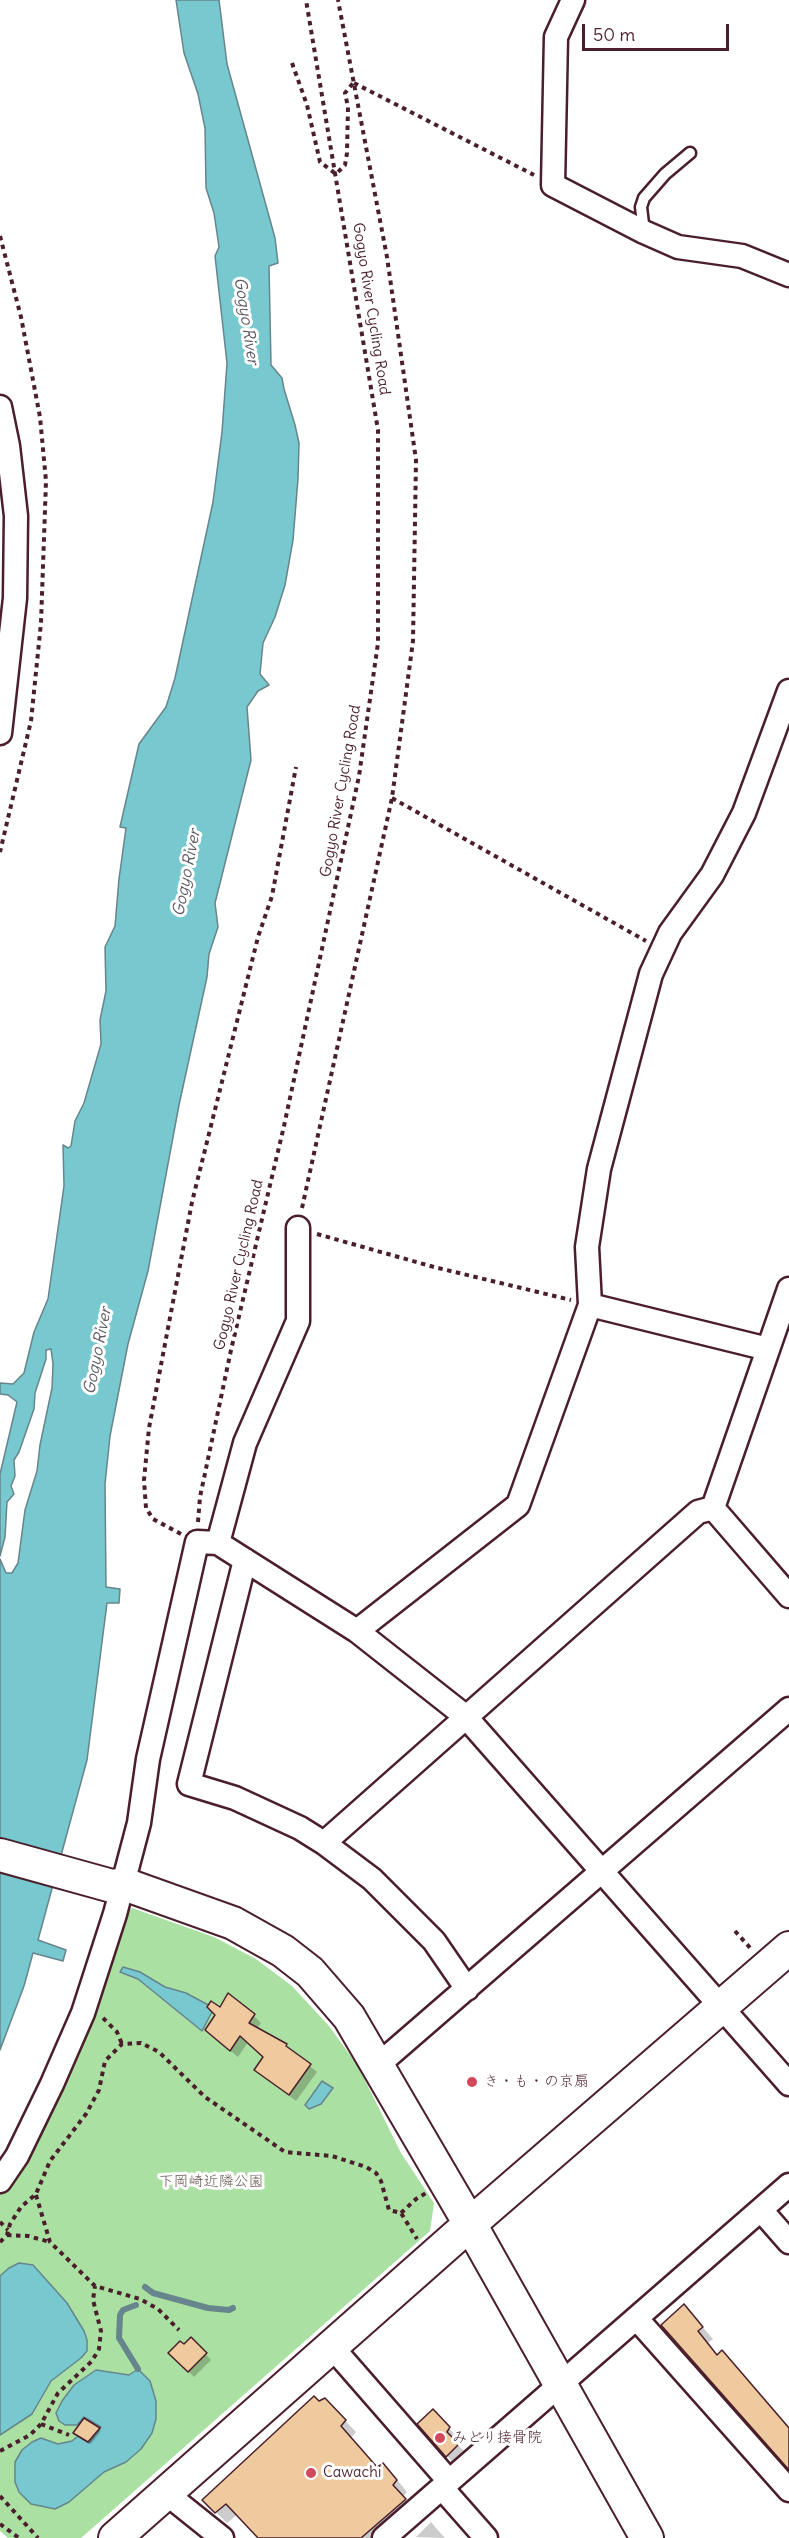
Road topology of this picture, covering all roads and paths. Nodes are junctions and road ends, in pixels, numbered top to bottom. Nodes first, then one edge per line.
1 (306, 0) edge
2 (338, 0) edge
3 (573, 0) edge
4 (292, 63) dead end
5 (353, 82) junction
6 (690, 153) dead end
7 (336, 174) junction
8 (553, 185) junction
9 (644, 232) junction
10 (789, 275) edge
11 (0, 407) edge
12 (4, 446) edge
13 (789, 691) edge
14 (0, 733) edge
15 (296, 767) dead end
16 (392, 798) junction
17 (663, 950) junction
18 (298, 1228) junction
19 (789, 1288) edge
20 (590, 1305) junction
21 (768, 1349) junction
22 (713, 1508) junction
23 (207, 1542) junction
24 (245, 1560) junction
25 (789, 1596) edge
26 (357, 1631) junction
27 (789, 1709) edge
28 (465, 1716) junction
29 (324, 1843) junction
30 (0, 1855) edge
31 (602, 1873) junction
32 (118, 1885) junction
33 (735, 1931) dead end
34 (789, 1948) edge
35 (756, 1955) dead end
36 (467, 1989) junction
37 (85, 2008) junction
38 (720, 2008) junction
39 (122, 2044) junction
40 (378, 2065) junction
41 (789, 2084) edge
42 (0, 2181) edge
43 (789, 2185) edge
44 (431, 2191) dead end
45 (36, 2194) junction
46 (761, 2210) junction
47 (401, 2214) junction
48 (0, 2222) edge
49 (470, 2224) junction
50 (8, 2232) junction
51 (0, 2242) edge
52 (50, 2242) junction
53 (789, 2242) edge
54 (421, 2246) dead end
55 (95, 2286) junction
56 (637, 2319) junction
57 (179, 2330) dead end
58 (332, 2347) junction
59 (559, 2385) junction
60 (41, 2424) junction
61 (69, 2435) dead end
62 (0, 2451) edge
63 (445, 2485) junction
64 (789, 2490) edge
65 (167, 2494) junction
66 (0, 2496) edge
67 (0, 2524) edge
68 (19, 2538) edge
69 (38, 2538) edge
70 (115, 2538) edge
71 (222, 2538) edge
72 (384, 2538) edge
73 (486, 2538) edge
74 (647, 2538) edge

1 - 7 path, Gogyo River Cycling Road
2 - 5 path
3 - 8 street
4 - 7 path
5 - 7 path
5 - 8 path
5 - 16 path
6 - 9 lane
7 - 23 path, Gogyo River Cycling Road
8 - 9 street
9 - 10 street
11 - 12 street
12 - 14 street
13 - 17 street
15 - 23 path
16 - 17 path
16 - 18 path
17 - 20 street
18 - 20 path
18 - 23 street
19 - 21 street
20 - 21 street
20 - 26 street
21 - 22 street
22 - 25 street
22 - 28 street
23 - 24 street
23 - 32 street
24 - 26 street
24 - 29 street
26 - 28 street
27 - 31 street
28 - 29 street
28 - 31 street
29 - 36 street
30 - 32 street
31 - 36 street
31 - 38 street
32 - 37 street
32 - 40 street
33 - 35 path
34 - 38 street
36 - 40 street
37 - 39 path
37 - 42 street
38 - 41 street
38 - 49 street
39 - 45 path
39 - 47 path
40 - 49 street
43 - 46 street
44 - 47 path
45 - 50 path
45 - 52 path
46 - 53 street
46 - 56 street
47 - 54 path
48 - 50 path
49 - 58 street
49 - 59 street
50 - 51 path
50 - 52 path
52 - 55 path
55 - 57 path
55 - 60 path
56 - 59 street
56 - 64 street
58 - 63 street
58 - 65 street
59 - 63 street
59 - 74 street
60 - 61 path
60 - 62 path
63 - 72 street
63 - 73 street
65 - 70 street
65 - 71 street
66 - 69 path
67 - 68 path

